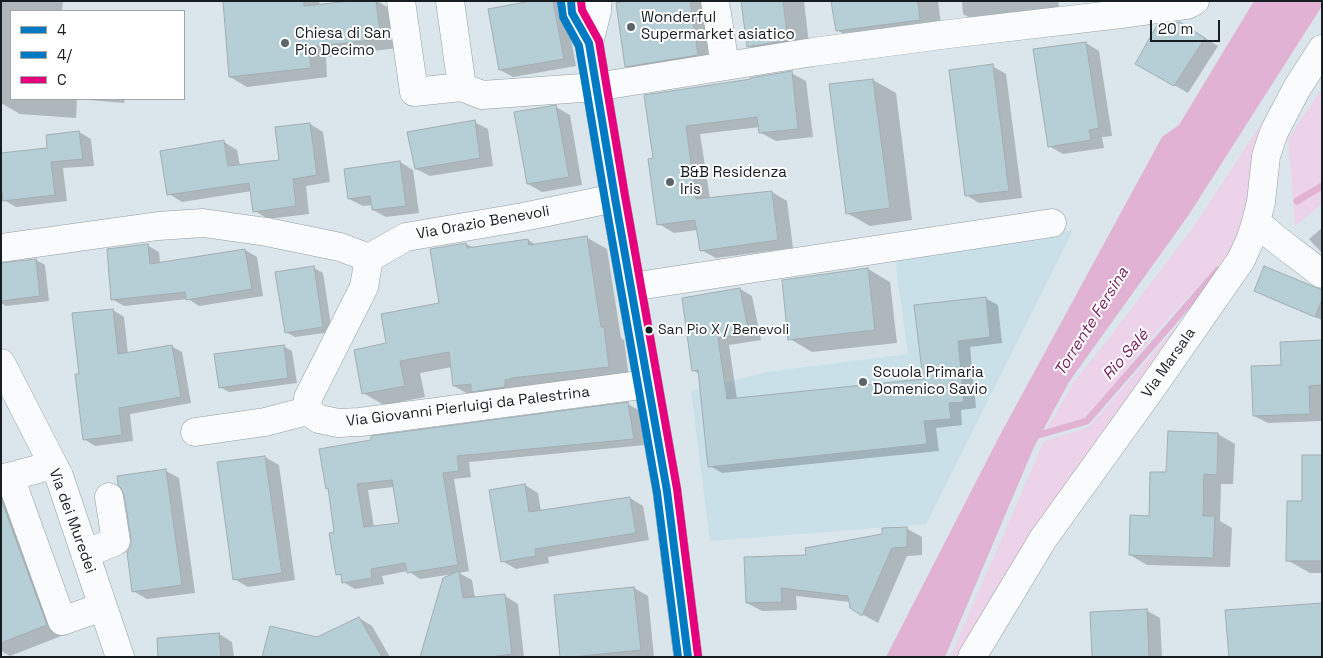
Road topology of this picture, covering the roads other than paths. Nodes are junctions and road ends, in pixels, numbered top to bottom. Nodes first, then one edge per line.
1 (401, 1) edge
2 (450, 1) edge
3 (571, 1) edge
4 (597, 1) edge
5 (715, 1) edge
6 (1191, 3) edge
7 (589, 43) junction
8 (1322, 49) edge
9 (725, 66) junction
10 (462, 87) junction
11 (596, 87) junction
12 (615, 198) junction
13 (1256, 222) junction
14 (1052, 223) dead end
15 (1, 248) edge
16 (369, 258) junction
17 (1322, 274) edge
18 (631, 287) junction
19 (1, 363) edge
20 (648, 384) junction
21 (307, 410) junction
22 (195, 432) dead end
23 (53, 466) junction
24 (5, 478) edge
25 (109, 497) dead end
26 (85, 554) junction
27 (102, 606) junction
28 (118, 653) edge
29 (688, 657) edge
30 (972, 657) edge

1 - 10 street
2 - 10 street
3 - 7 street
4 - 7 street
5 - 9 street
6 - 9 street
7 - 11 street
8 - 13 street, Via Marsala
9 - 11 street
10 - 11 street
11 - 12 street
12 - 16 street, Via Orazio Benevoli
12 - 18 street
13 - 17 street
13 - 30 street, Via Marsala
14 - 18 street
15 - 16 street
16 - 21 street
18 - 20 street
19 - 23 street, Via dei Muredei
20 - 21 street, Via Giovanni Pierluigi da Palestrina
20 - 29 street
21 - 22 street
23 - 24 street
23 - 26 street, Via dei Muredei
24 - 27 street
25 - 26 street
26 - 27 street, Via dei Muredei
27 - 28 street, Via dei Muredei

